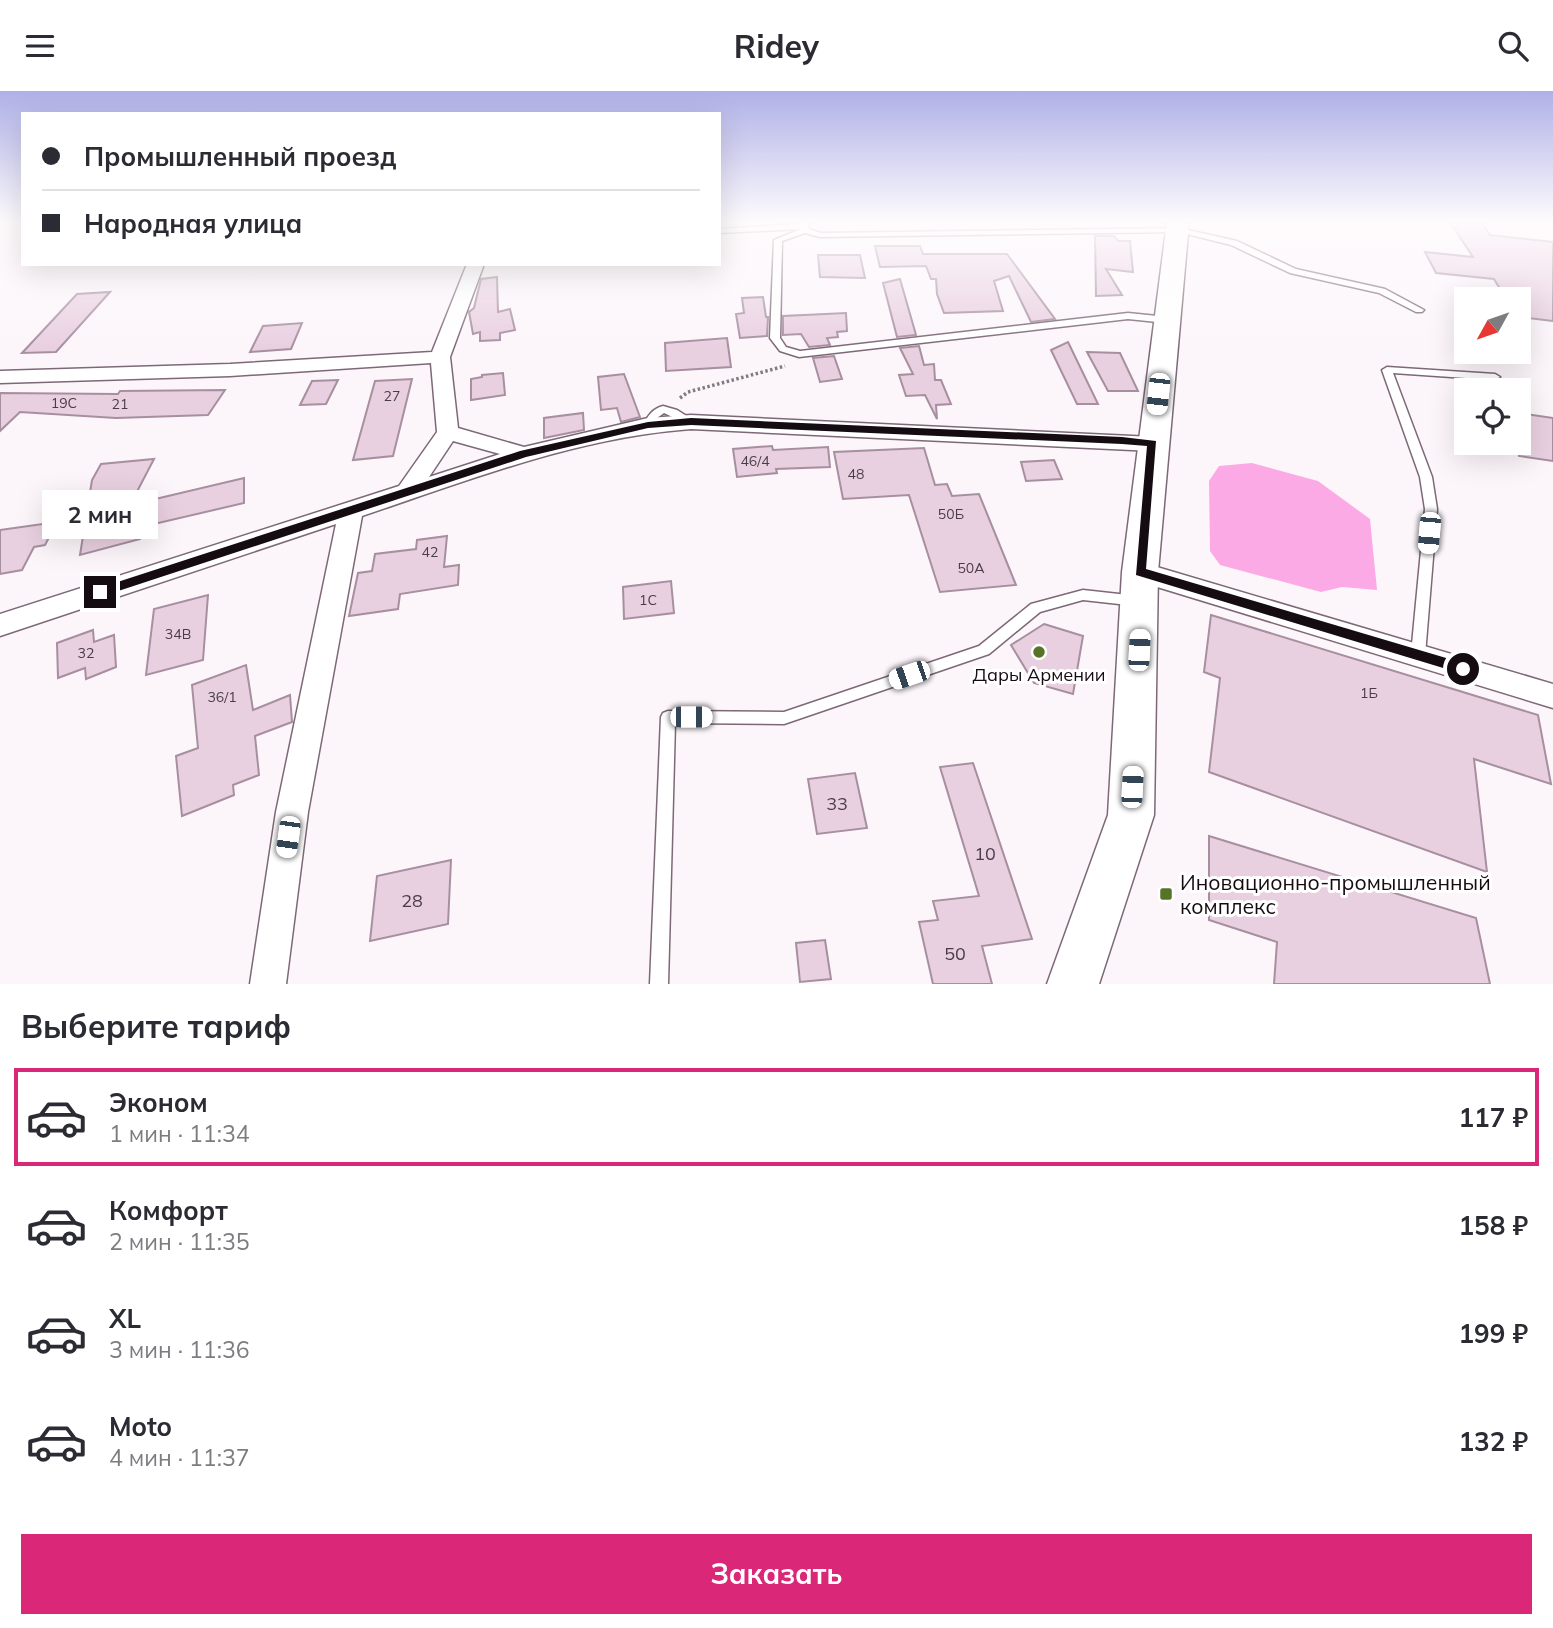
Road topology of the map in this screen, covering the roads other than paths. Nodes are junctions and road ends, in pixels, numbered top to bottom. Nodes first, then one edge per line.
1 (777, 264) edge
2 (1174, 264) edge
3 (1278, 264) edge
4 (475, 266) edge
5 (1419, 310) dead end
6 (1167, 320) junction
7 (439, 357) junction
8 (0, 377) edge
9 (1495, 377) dead end
10 (691, 422) junction
11 (648, 425) junction
12 (448, 432) junction
13 (1153, 444) junction
14 (524, 454) junction
15 (408, 491) junction
16 (351, 510) junction
17 (1140, 587) junction
18 (0, 625) edge
19 (1418, 655) junction
20 (1553, 696) edge
21 (268, 984) edge
22 (659, 984) edge
23 (1073, 984) edge

1 - 6 lane
2 - 6 street
3 - 5 lane
4 - 7 street
6 - 13 street
7 - 8 street
7 - 12 street
9 - 19 lane
10 - 11 street
10 - 11 lane
10 - 13 street
11 - 14 street
12 - 14 street
12 - 15 street
13 - 17 street
14 - 15 street
15 - 16 street
16 - 18 street
16 - 21 street
17 - 19 street
17 - 22 lane
17 - 23 street
19 - 20 street

